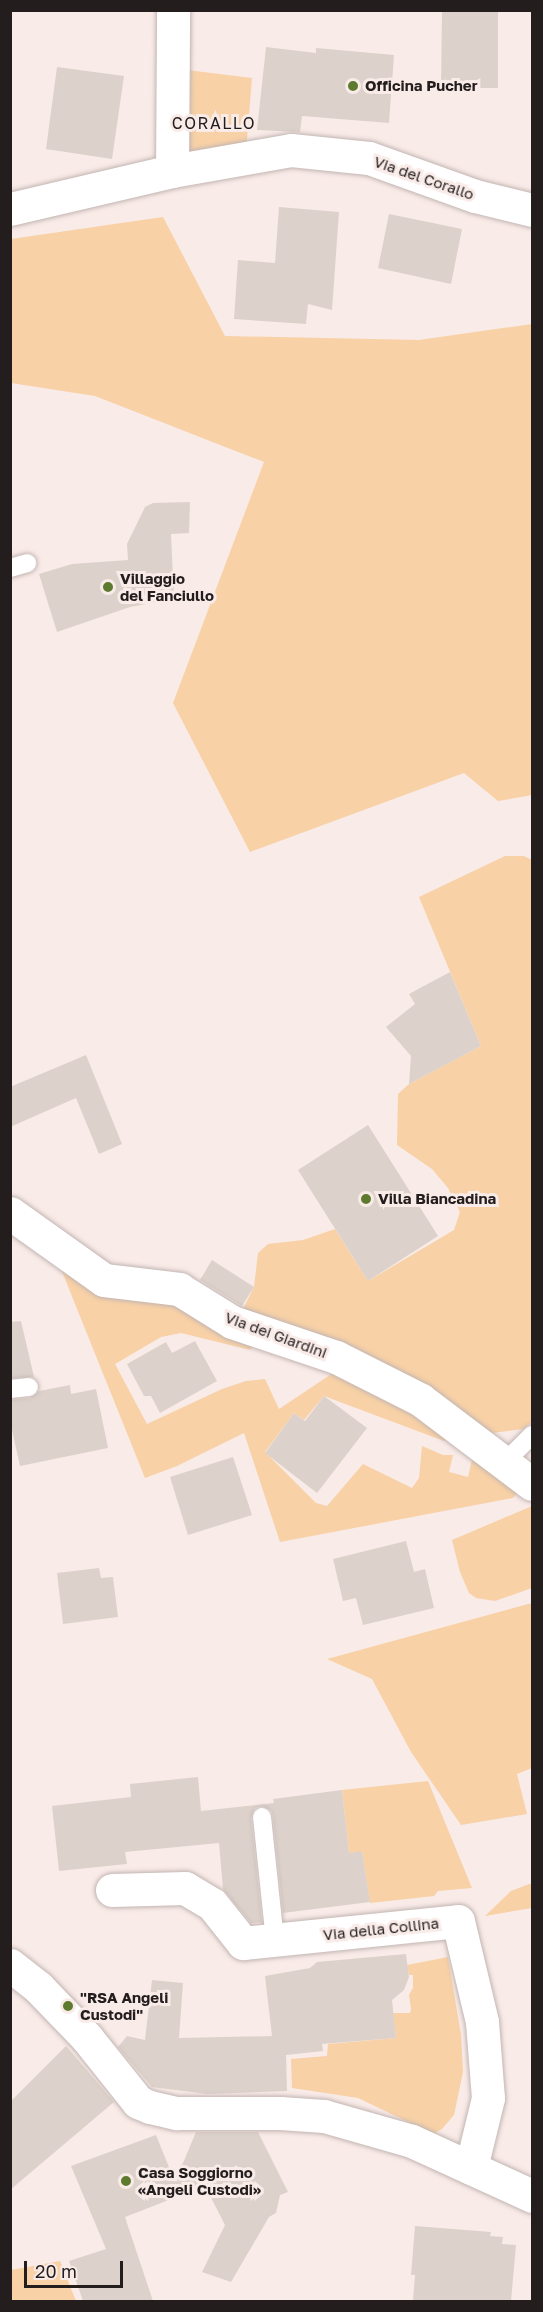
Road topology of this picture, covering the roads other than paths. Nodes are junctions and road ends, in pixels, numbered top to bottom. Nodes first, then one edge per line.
1 (173, 10) edge
2 (172, 171) junction
3 (10, 209) edge
4 (532, 210) edge
5 (10, 1213) edge
6 (29, 1387) dead end
7 (10, 1389) edge
8 (532, 1435) edge
9 (504, 1463) junction
10 (532, 1484) edge
11 (262, 1817) dead end
12 (112, 1890) dead end
13 (275, 1940) junction
14 (10, 1965) edge
15 (471, 2168) junction
16 (532, 2196) edge

1 - 2 street
2 - 3 street, Via del Corallo
2 - 4 street, Via del Corallo
5 - 9 street, Via dei Giardini
6 - 7 lane
8 - 9 lane
9 - 10 street, Via dei Giardini
11 - 13 lane
12 - 13 street, Via della Collina
13 - 15 street, Via della Collina
14 - 15 street
15 - 16 street

